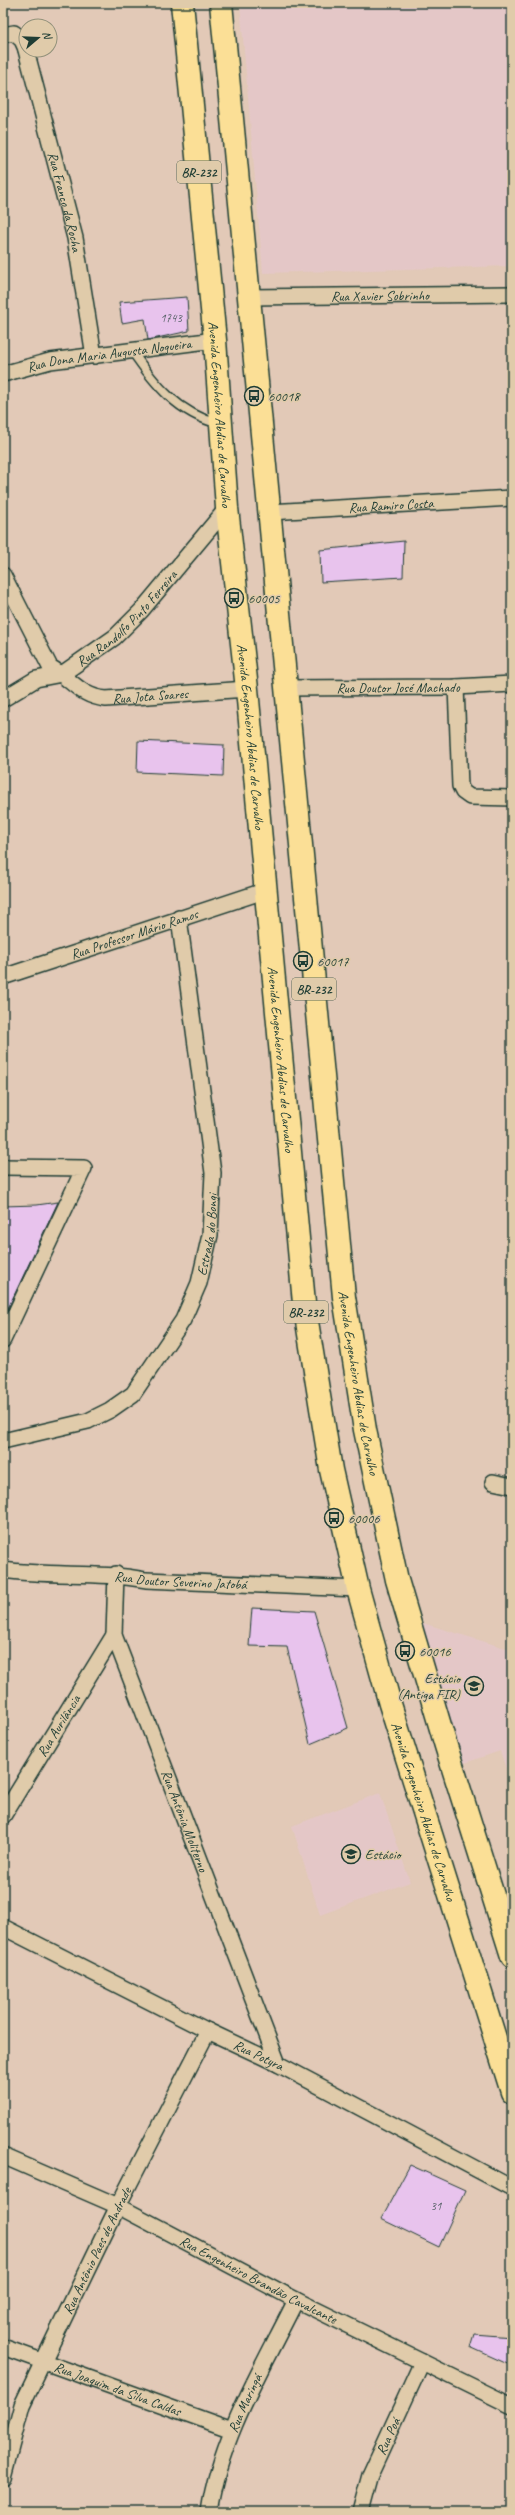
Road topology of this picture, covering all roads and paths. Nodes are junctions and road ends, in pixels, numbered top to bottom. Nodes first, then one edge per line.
1 (182, 3) edge
2 (221, 3) edge
3 (6, 34) edge
4 (18, 37) edge
5 (28, 58) edge
6 (512, 294) edge
7 (249, 297) junction
8 (215, 340) junction
9 (132, 351) junction
10 (94, 356) junction
11 (3, 374) edge
12 (221, 424) junction
13 (512, 498) edge
14 (227, 508) junction
15 (269, 512) junction
16 (3, 575) edge
17 (62, 674) junction
18 (512, 684) edge
19 (456, 687) junction
20 (284, 688) junction
21 (247, 689) junction
22 (3, 699) edge
23 (512, 798) edge
24 (264, 890) junction
25 (179, 918) junction
26 (3, 977) edge
27 (3, 1167) edge
28 (3, 1340) edge
29 (3, 1440) edge
30 (493, 1482) dead end
31 (512, 1486) edge
32 (3, 1570) edge
33 (116, 1574) junction
34 (358, 1589) junction
35 (114, 1635) junction
36 (3, 1816) edge
37 (3, 1927) edge
38 (512, 1956) edge
39 (208, 2031) junction
40 (278, 2064) junction
41 (512, 2092) edge
42 (3, 2156) edge
43 (512, 2188) edge
44 (118, 2206) junction
45 (296, 2300) junction
46 (3, 2347) edge
47 (43, 2361) junction
48 (422, 2362) junction
49 (512, 2406) edge
50 (232, 2430) junction
51 (3, 2477) edge
52 (209, 2512) edge
53 (360, 2512) edge

1 - 8 highway, Avenida Engenheiro Abdias de Carvalho / BR-232
2 - 7 highway, Avenida Engenheiro Abdias de Carvalho / BR-232
3 - 4 street, Rua Franco da Rocha
5 - 10 street, Rua Franco da Rocha
6 - 7 street, Rua Xavier Sobrinho
7 - 15 highway, Avenida Engenheiro Abdias de Carvalho / BR-232
8 - 9 street, Rua Dona Maria Augusta Nogueira
8 - 12 highway, Avenida Engenheiro Abdias de Carvalho / BR-232
9 - 10 street, Rua Dona Maria Augusta Nogueira
9 - 12 lane
10 - 11 street, Rua Dona Maria Augusta Nogueira
12 - 14 highway, Avenida Engenheiro Abdias de Carvalho / BR-232
13 - 15 street, Rua Ramiro Costa
14 - 17 street, Rua Randolfo Pinto Ferreira
14 - 21 highway, Avenida Engenheiro Abdias de Carvalho / BR-232
15 - 20 highway, Avenida Engenheiro Abdias de Carvalho / BR-232
16 - 17 street, Rua Jota Soares
17 - 21 street, Rua Jota Soares
17 - 22 street, Rua Randolfo Pinto Ferreira
18 - 19 street, Rua Doutor José Machado
19 - 20 street, Rua Doutor José Machado
19 - 23 street
20 - 38 highway, Avenida Engenheiro Abdias de Carvalho / BR-232
21 - 24 highway, Avenida Engenheiro Abdias de Carvalho / BR-232
24 - 25 street, Rua Professor Mário Ramos
24 - 34 highway, Avenida Engenheiro Abdias de Carvalho / BR-232
25 - 26 street, Rua Professor Mário Ramos
25 - 29 street, Estrada do Bongi
27 - 28 street
30 - 31 street
32 - 33 street, Rua Doutor Severino Jatobá
33 - 34 street, Rua Doutor Severino Jatobá
33 - 35 street, Rua Antônia Moliterno
34 - 41 highway, Avenida Engenheiro Abdias de Carvalho / BR-232
35 - 36 street, Rua Aurilância
35 - 40 street, Rua Antônia Moliterno
37 - 39 street, Rua Potyra
39 - 40 street, Rua Potyra
39 - 44 street, Rua Antônio Paes de Andrade
40 - 43 street, Rua Potyra
42 - 44 street, Rua Engenheiro Brandão Cavalcante
44 - 45 street, Rua Engenheiro Brandão Cavalcante
44 - 47 street, Rua Antônio Paes de Andrade
45 - 48 street, Rua Engenheiro Brandão Cavalcante
45 - 50 street, Rua Maringá
46 - 47 street, Rua Joaquim da Silva Caldas
47 - 50 street, Rua Joaquim da Silva Caldas
47 - 51 street, Rua Antônio Paes de Andrade
48 - 49 street, Rua Engenheiro Brandão Cavalcante
48 - 53 street, Rua Poá
50 - 52 street, Rua Maringá

